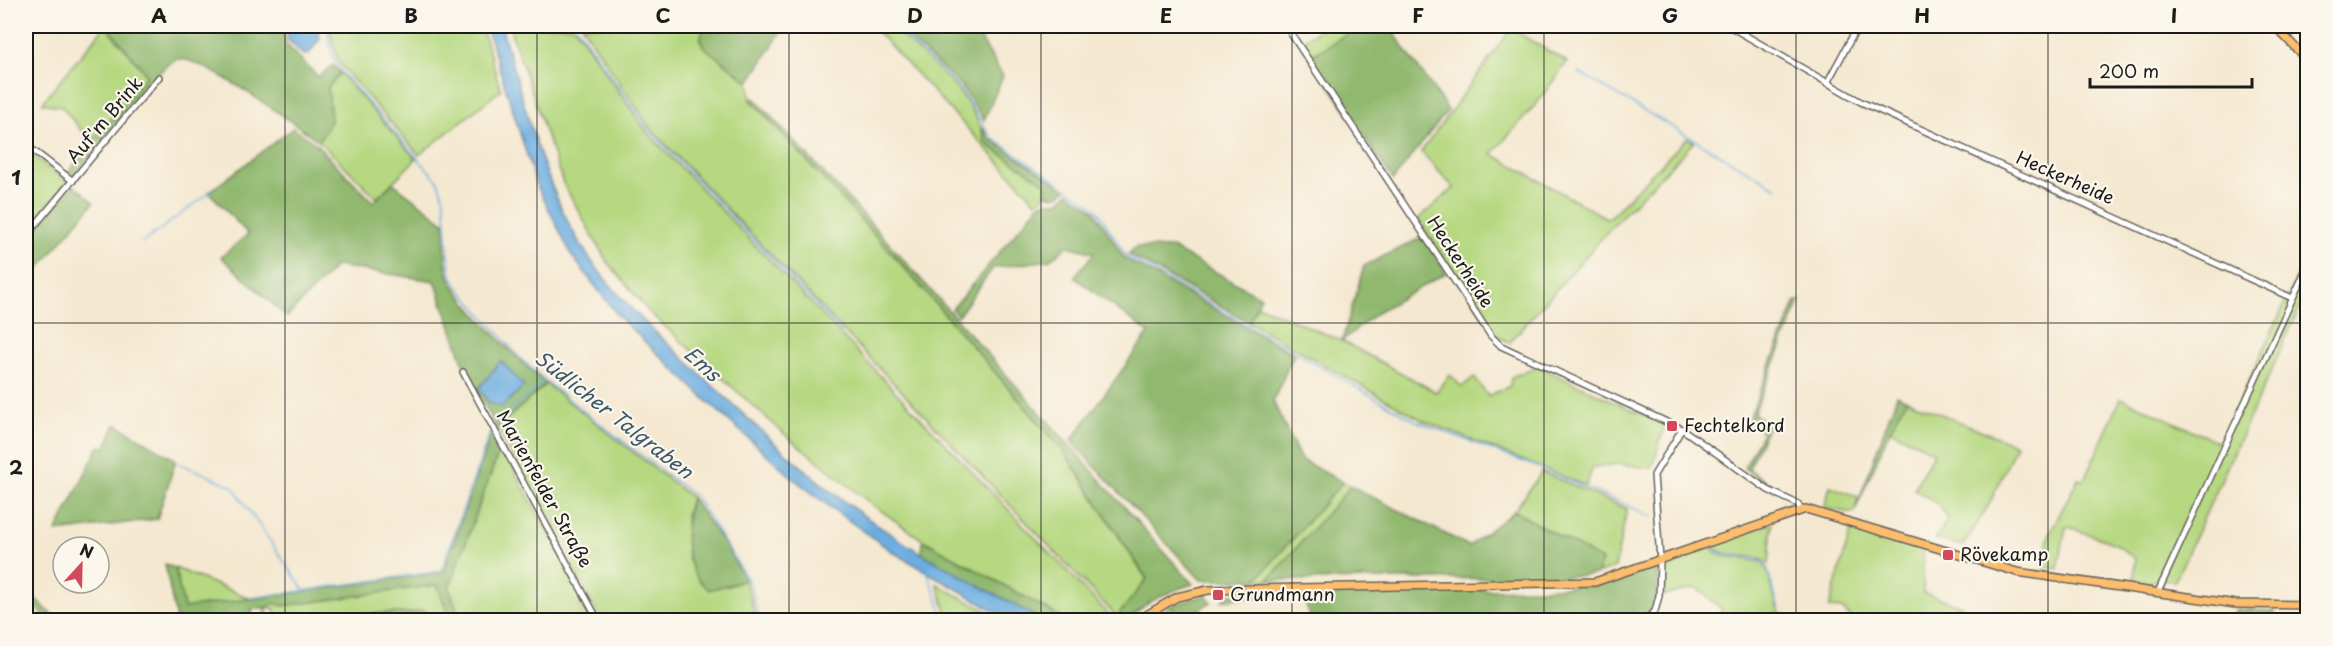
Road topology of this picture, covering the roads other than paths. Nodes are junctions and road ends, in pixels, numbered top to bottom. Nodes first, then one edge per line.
1 (1286, 26) edge
2 (1729, 26) edge
3 (1858, 26) edge
4 (2275, 26) edge
5 (2307, 61) edge
6 (159, 77) dead end
7 (1827, 83) junction
8 (26, 145) edge
9 (73, 181) junction
10 (26, 236) edge
11 (2307, 265) edge
12 (2292, 298) junction
13 (463, 372) dead end
14 (1682, 429) junction
15 (1800, 509) junction
16 (1660, 560) junction
17 (2158, 592) junction
18 (2307, 605) edge
19 (598, 621) edge
20 (1138, 621) edge
21 (1645, 621) edge

1 - 14 street, Heckerheide
2 - 7 street, Heckerheide
3 - 7 street
4 - 5 main road
6 - 9 street, Auf'm Brink
7 - 12 street, Heckerheide
8 - 9 street, Auf'm Brink
9 - 10 street, Auf'm Brink
11 - 12 street
12 - 17 street
13 - 19 street, Marienfelder Straße
14 - 15 street, Heckerheide
14 - 16 street
15 - 16 main road, Heckerheide
15 - 17 main road, Heckerheide
16 - 20 main road, Heckerheide
16 - 21 street
17 - 18 main road, Heckerheide

